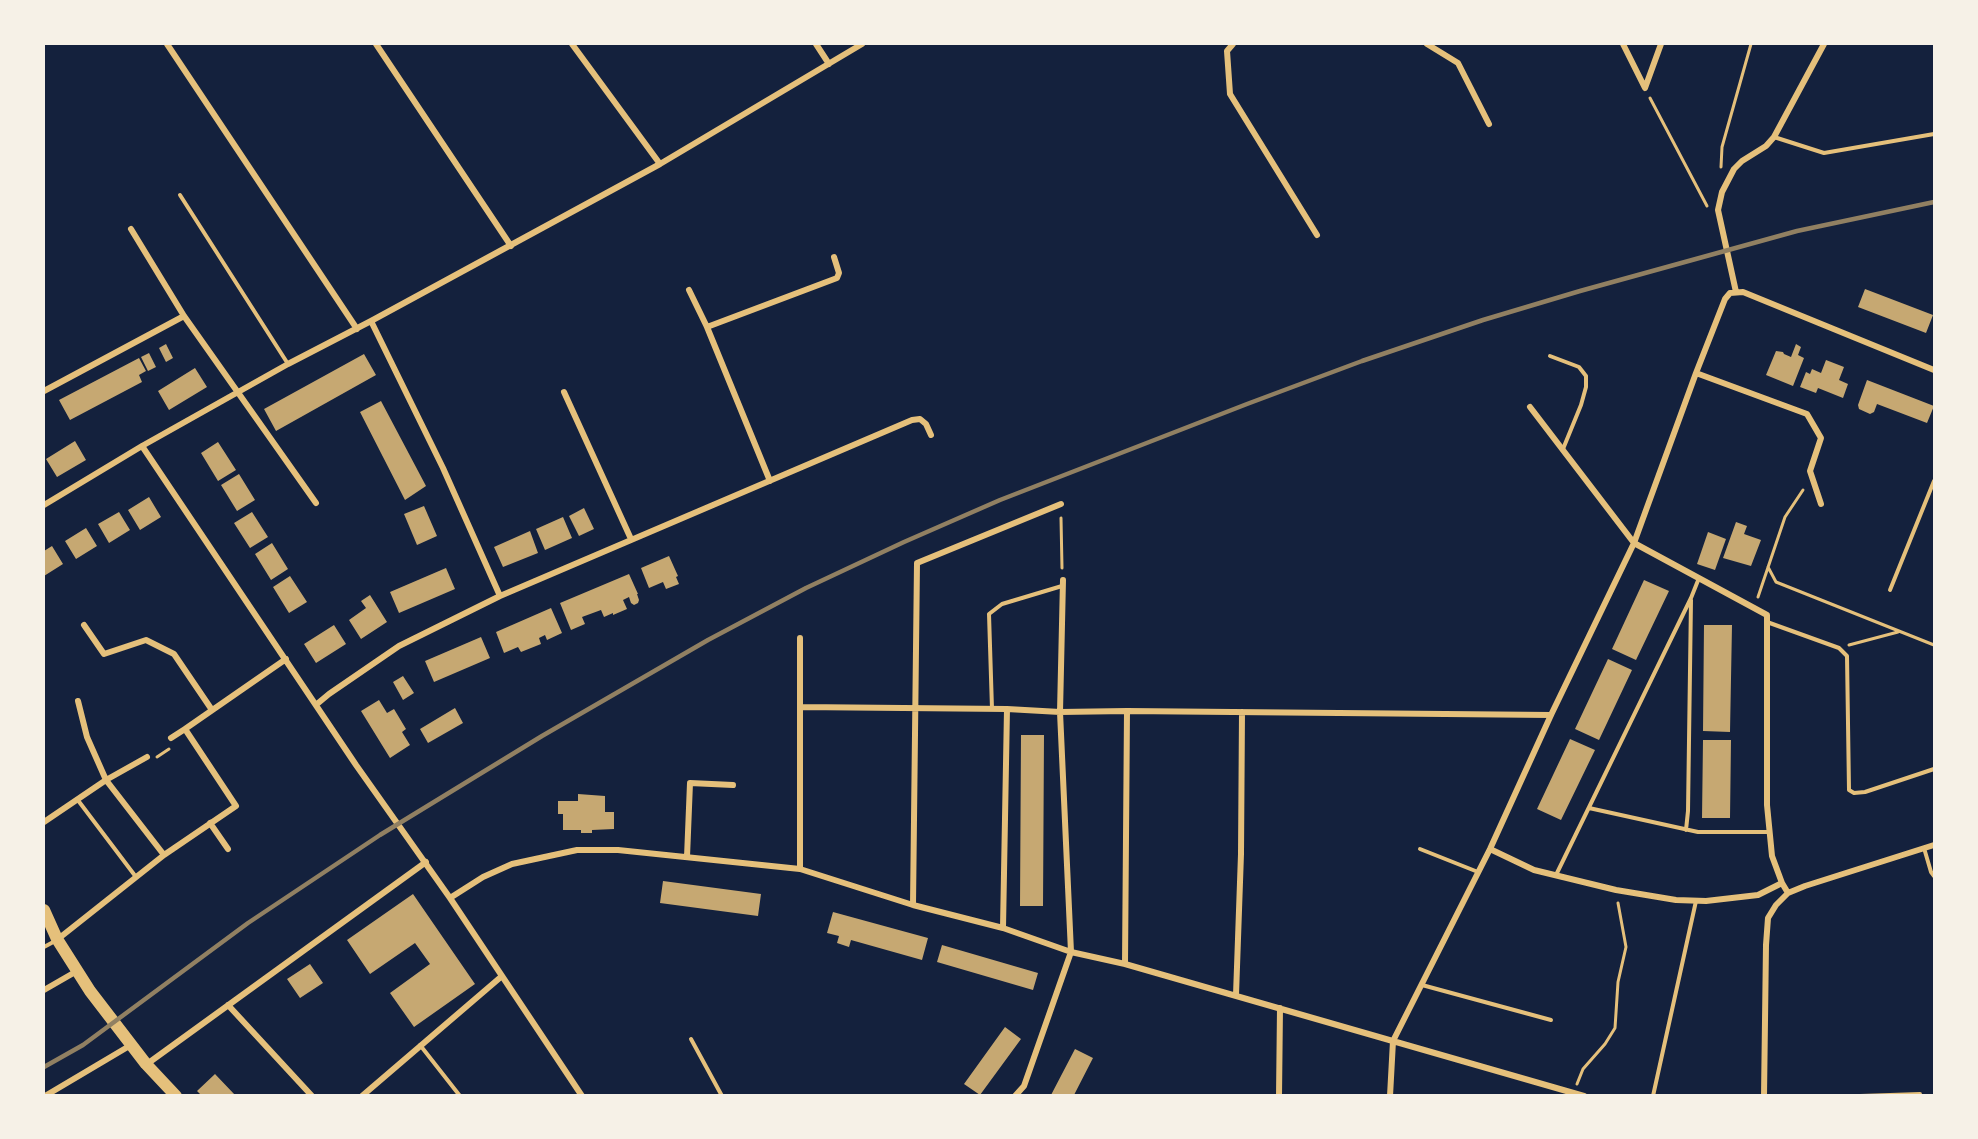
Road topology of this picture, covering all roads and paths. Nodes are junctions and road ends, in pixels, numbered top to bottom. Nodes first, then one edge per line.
1 (167, 44) edge
2 (376, 44) edge
3 (572, 44) edge
4 (816, 44) edge
5 (862, 44) edge
6 (1233, 44) edge
7 (1427, 44) edge
8 (1623, 44) edge
9 (1660, 44) edge
10 (1751, 44) edge
11 (1824, 44) edge
12 (829, 64) junction
13 (1645, 88) junction
14 (1489, 124) dead end
15 (1935, 134) edge
16 (1774, 137) junction
17 (660, 165) junction
18 (1724, 190) junction
19 (180, 195) dead end
20 (1718, 210) junction
21 (131, 230) dead end
22 (1317, 235) dead end
23 (511, 246) junction
24 (834, 257) dead end
25 (689, 290) dead end
26 (1736, 292) junction
27 (184, 316) junction
28 (371, 321) junction
29 (707, 327) junction
30 (357, 328) junction
31 (1550, 357) dead end
32 (288, 364) junction
33 (1935, 370) edge
34 (1696, 373) junction
35 (44, 391) edge
36 (564, 392) dead end
37 (238, 393) junction
38 (1530, 407) dead end
39 (931, 435) dead end
40 (142, 446) junction
41 (1563, 450) junction
42 (770, 481) junction
43 (1935, 481) edge
44 (1814, 483) junction
45 (316, 503) dead end
46 (1061, 504) joint
47 (1821, 504) dead end
48 (44, 505) edge
49 (631, 539) junction
50 (1634, 543) junction
51 (1768, 567) junction
52 (1699, 577) junction
53 (1062, 583) junction
54 (1890, 590) dead end
55 (500, 596) junction
56 (1691, 598) junction
57 (1755, 607) junction
58 (1767, 622) junction
59 (84, 625) dead end
60 (1900, 632) junction
61 (800, 638) dead end
62 (1935, 645) edge
63 (1839, 648) junction
64 (286, 659) junction
65 (78, 701) dead end
66 (317, 704) junction
67 (800, 707) junction
68 (914, 708) junction
69 (992, 709) junction
70 (1007, 709) junction
71 (212, 710) junction
72 (1127, 711) junction
73 (1060, 712) junction
74 (1242, 712) junction
75 (1551, 715) junction
76 (185, 729) junction
77 (171, 738) joint
78 (147, 757) joint
79 (1935, 769) edge
80 (106, 780) junction
81 (733, 785) dead end
82 (77, 799) junction
83 (1589, 808) junction
84 (44, 822) edge
85 (210, 823) junction
86 (1686, 830) junction
87 (1770, 831) junction
88 (1935, 845) edge
89 (1924, 848) junction
90 (228, 849) dead end
91 (1420, 849) dead end
92 (1490, 849) junction
93 (164, 855) junction
94 (687, 857) junction
95 (426, 862) junction
96 (800, 869) junction
97 (1478, 872) junction
98 (1556, 875) junction
99 (1935, 876) edge
100 (136, 878) junction
101 (1782, 883) junction
102 (1616, 890) junction
103 (1788, 893) junction
104 (450, 898) junction
105 (1696, 901) junction
106 (913, 905) junction
107 (44, 909) edge
108 (1003, 928) junction
109 (57, 939) junction
110 (44, 947) edge
111 (1071, 952) junction
112 (1125, 964) junction
113 (78, 970) junction
114 (502, 976) junction
115 (1421, 985) junction
116 (44, 990) edge
117 (1236, 995) junction
118 (228, 1005) junction
119 (1280, 1008) junction
120 (1551, 1020) dead end
121 (691, 1039) dead end
122 (1393, 1041) junction
123 (128, 1042) junction
124 (420, 1045) junction
125 (146, 1064) junction
126 (1574, 1092) junction
127 (1920, 1094) edge
128 (45, 1095) edge
129 (176, 1095) edge
130 (312, 1095) edge
131 (362, 1095) edge
132 (460, 1095) edge
133 (582, 1095) edge
134 (722, 1095) edge
135 (1015, 1095) edge
136 (1280, 1095) edge
137 (1390, 1095) edge
138 (1584, 1095) edge
139 (1653, 1095) edge
140 (1764, 1095) edge
141 (1860, 1095) edge

1 - 30 street
2 - 23 street
3 - 17 street
4 - 12 street
5 - 12 street
6 - 22 street
7 - 14 street
8 - 13 street
9 - 13 street
10 - 18 path
11 - 16 street
12 - 17 street
13 - 20 path
15 - 16 lane
16 - 18 street
17 - 23 street
18 - 20 street
19 - 32 lane
20 - 26 street
21 - 27 street
23 - 28 street
24 - 29 street
25 - 29 street
26 - 33 street
26 - 34 street
27 - 35 street
27 - 37 street
28 - 30 street
28 - 55 street
29 - 42 street
30 - 32 street
31 - 41 lane
32 - 37 street
34 - 44 street
34 - 50 street
36 - 49 street
37 - 40 street
37 - 45 street
38 - 41 street
39 - 42 street
40 - 48 street
40 - 64 street
41 - 50 street
42 - 49 street
43 - 54 lane
44 - 47 street
44 - 51 path
46 - 53 path
46 - 68 street
49 - 55 street
50 - 52 street
50 - 75 street
51 - 57 path
51 - 60 path
52 - 56 lane
52 - 57 street
53 - 69 lane
53 - 73 street
55 - 66 street
56 - 83 lane
56 - 86 lane
57 - 58 street
58 - 63 lane
58 - 87 street
59 - 71 street
60 - 62 path
60 - 63 path
61 - 67 street
63 - 79 lane
64 - 66 street
64 - 71 street
65 - 80 street
66 - 95 street
67 - 68 street
67 - 96 street
68 - 69 street
68 - 106 street
69 - 70 street
70 - 73 street
70 - 108 street
71 - 76 street
72 - 73 street
72 - 74 street
72 - 112 street
73 - 111 street
74 - 75 street
74 - 117 street
75 - 92 street
76 - 77 street
76 - 85 street
77 - 78 path
78 - 80 street
80 - 82 street
80 - 93 street
81 - 94 street
82 - 84 street
82 - 100 lane
83 - 86 lane
83 - 98 lane
85 - 90 street
85 - 93 street
86 - 87 lane
87 - 101 street
88 - 89 street
89 - 99 lane
89 - 103 street
91 - 97 lane
92 - 97 street
92 - 98 street
93 - 100 street
94 - 96 street
94 - 104 street
95 - 104 street
95 - 118 street
96 - 106 street
97 - 115 street
98 - 102 street
100 - 109 street
101 - 103 street
101 - 105 street
102 - 105 street
102 - 126 path
103 - 140 street
104 - 114 street
105 - 139 lane
106 - 108 street
107 - 109 main road
108 - 111 street
109 - 110 lane
109 - 113 main road
111 - 112 street
111 - 135 street
112 - 117 street
113 - 116 street
113 - 123 main road
114 - 124 street
114 - 133 street
115 - 120 lane
115 - 122 street
117 - 119 street
118 - 125 street
118 - 130 street
119 - 122 street
119 - 136 street
121 - 134 lane
122 - 126 street
122 - 137 street
123 - 125 main road
123 - 128 street
124 - 131 street
124 - 132 lane
125 - 129 main road
126 - 138 street
127 - 141 lane

